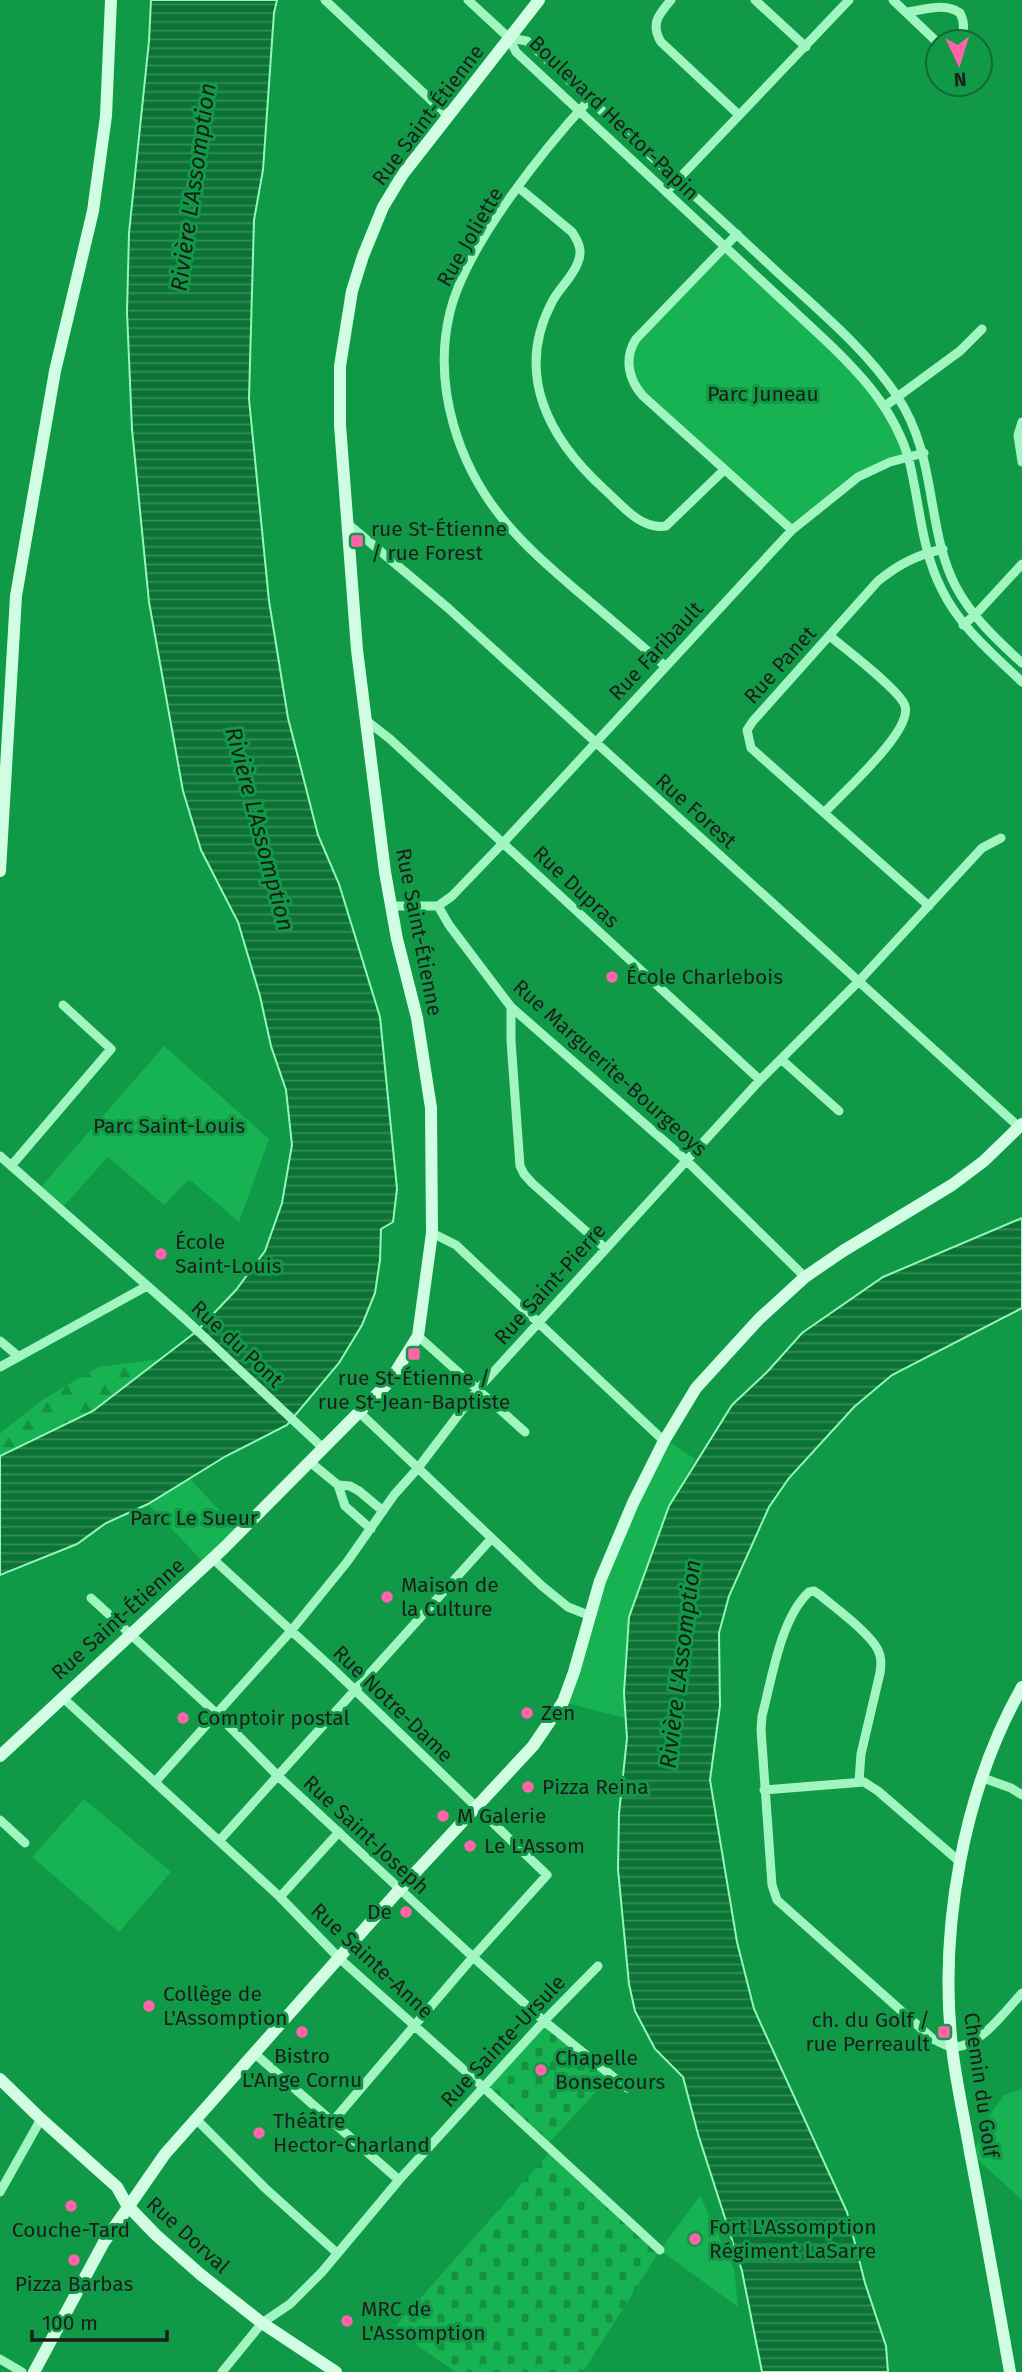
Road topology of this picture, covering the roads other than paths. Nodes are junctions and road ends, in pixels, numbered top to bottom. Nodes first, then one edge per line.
1 (111, 0) edge
2 (325, 0) edge
3 (468, 0) edge
4 (538, 0) edge
5 (671, 0) edge
6 (755, 0) edge
7 (849, 0) edge
8 (893, 0) edge
9 (907, 12) junction
10 (964, 28) edge
11 (924, 29) edge
12 (509, 38) junction
13 (806, 47) junction
14 (589, 100) junction
15 (578, 112) junction
16 (739, 115) junction
17 (449, 117) junction
18 (677, 181) junction
19 (518, 187) junction
20 (666, 192) junction
21 (737, 234) junction
22 (724, 247) junction
23 (982, 329) dead end
24 (898, 397) junction
25 (885, 406) junction
26 (1022, 422) edge
27 (924, 453) junction
28 (908, 457) junction
29 (1022, 462) edge
30 (724, 470) junction
31 (348, 524) junction
32 (792, 530) junction
33 (943, 549) junction
34 (927, 553) junction
35 (1022, 564) edge
36 (975, 615) junction
37 (963, 625) junction
38 (830, 636) junction
39 (1022, 663) edge
40 (665, 666) junction
41 (1022, 682) edge
42 (367, 722) junction
43 (595, 743) junction
44 (825, 812) junction
45 (1002, 838) dead end
46 (503, 844) junction
47 (0, 871) edge
48 (929, 905) junction
49 (391, 906) junction
50 (438, 906) junction
51 (858, 982) junction
52 (63, 1005) dead end
53 (511, 1007) junction
54 (782, 1060) junction
55 (760, 1080) junction
56 (839, 1111) dead end
57 (1020, 1126) edge
58 (0, 1156) edge
59 (687, 1161) junction
60 (12, 1167) junction
61 (432, 1233) junction
62 (606, 1249) junction
63 (805, 1278) junction
64 (148, 1286) junction
65 (539, 1322) junction
66 (418, 1336) junction
67 (0, 1341) edge
68 (18, 1356) junction
69 (0, 1367) edge
70 (478, 1389) junction
71 (359, 1412) junction
72 (525, 1432) dead end
73 (664, 1441) junction
74 (323, 1448) junction
75 (310, 1462) junction
76 (418, 1468) junction
77 (338, 1485) junction
78 (383, 1511) junction
79 (370, 1529) junction
80 (491, 1539) junction
81 (213, 1559) junction
82 (91, 1598) dead end
83 (588, 1615) junction
84 (291, 1631) junction
85 (130, 1635) junction
86 (1022, 1687) edge
87 (355, 1690) junction
88 (61, 1697) junction
89 (216, 1713) junction
90 (0, 1756) edge
91 (278, 1776) junction
92 (983, 1778) junction
93 (859, 1781) junction
94 (155, 1782) junction
95 (764, 1790) junction
96 (1022, 1795) edge
97 (475, 1807) junction
98 (0, 1820) edge
99 (339, 1832) junction
100 (219, 1841) junction
101 (24, 1843) dead end
102 (960, 1862) junction
103 (400, 1889) junction
104 (280, 1897) junction
105 (473, 1957) junction
106 (339, 1958) junction
107 (598, 1966) dead end
108 (1022, 1993) edge
109 (544, 2021) junction
110 (415, 2025) junction
111 (952, 2047) junction
112 (256, 2054) junction
113 (0, 2079) edge
114 (484, 2087) junction
115 (627, 2088) dead end
116 (41, 2119) junction
117 (197, 2119) junction
118 (333, 2122) junction
119 (399, 2180) junction
120 (0, 2192) edge
121 (127, 2205) junction
122 (660, 2250) dead end
123 (337, 2253) junction
124 (262, 2323) junction
125 (0, 2359) edge
126 (22, 2372) edge
127 (34, 2372) edge
128 (222, 2372) edge
129 (336, 2372) edge
130 (1010, 2372) edge

1 - 47 street
2 - 17 street
3 - 12 street
4 - 12 street, Rue Saint-Étienne
5 - 16 street
6 - 13 street
7 - 13 street
8 - 9 street
9 - 10 street
9 - 11 street
12 - 14 street, Boulevard Hector-Papin
12 - 15 street, Boulevard Hector-Papin
12 - 17 street, Rue Saint-Étienne
13 - 16 street
14 - 15 street, Rue Joliette
14 - 18 street, Boulevard Hector-Papin
15 - 19 street, Rue Joliette
15 - 20 street, Boulevard Hector-Papin
16 - 18 street
17 - 31 street, Rue Saint-Étienne
18 - 20 street
18 - 21 street, Boulevard Hector-Papin
19 - 30 street
19 - 40 street, Rue Joliette
20 - 22 street, Boulevard Hector-Papin
21 - 22 street
21 - 24 street, Boulevard Hector-Papin
22 - 25 street, Boulevard Hector-Papin
22 - 30 street
23 - 24 street
24 - 25 street
24 - 27 street, Boulevard Hector-Papin
25 - 28 street, Boulevard Hector-Papin
26 - 29 street
27 - 28 street, Rue Faribault
27 - 33 street, Boulevard Hector-Papin
28 - 32 street, Rue Faribault
28 - 34 street, Boulevard Hector-Papin
30 - 32 street
31 - 42 street, Rue Saint-Étienne
31 - 43 street, Rue Forest
32 - 40 street, Rue Faribault
33 - 34 street, Rue Panet
33 - 36 street, Boulevard Hector-Papin
34 - 37 street, Boulevard Hector-Papin
34 - 38 street, Rue Panet
35 - 36 street
36 - 37 street
36 - 39 street, Boulevard Hector-Papin
37 - 41 street, Boulevard Hector-Papin
38 - 44 street
38 - 44 street, Rue Panet
40 - 43 street, Rue Faribault
42 - 46 street, Rue Dupras
42 - 49 street, Rue Saint-Étienne
43 - 46 street, Rue Faribault
43 - 51 street, Rue Forest
44 - 48 street, Rue Panet
45 - 48 street, Rue Saint-Pierre
46 - 50 street, Rue Faribault
46 - 55 street, Rue Dupras
48 - 51 street, Rue Saint-Pierre
49 - 50 street
49 - 61 street, Rue Saint-Étienne
50 - 53 street, Rue Marguerite-Bourgeoys
51 - 54 street, Rue Saint-Pierre
51 - 57 street, Rue Forest
52 - 60 street
53 - 59 street, Rue Marguerite-Bourgeoys
53 - 62 street
54 - 55 street, Rue Saint-Pierre
54 - 56 street
55 - 59 street, Rue Saint-Pierre
57 - 63 street
58 - 60 street, Rue du Pont
59 - 62 street, Rue Saint-Pierre
59 - 63 street, Rue Marguerite-Bourgeoys
60 - 64 street, Rue du Pont
61 - 65 street
61 - 66 street, Rue Saint-Étienne
62 - 65 street, Rue Saint-Pierre
63 - 73 street
64 - 68 street
64 - 74 street, Rue du Pont
65 - 70 street, Rue Saint-Pierre
65 - 73 street
66 - 70 street
66 - 71 street, Rue Saint-Étienne
67 - 68 street
68 - 69 street
70 - 72 street
70 - 76 street, Rue Saint-Pierre
71 - 74 street, Rue Saint-Étienne
71 - 76 street
73 - 83 street
74 - 75 street, Rue Saint-Étienne
75 - 77 street
75 - 81 street, Rue Saint-Étienne
76 - 78 street, Rue Saint-Pierre
76 - 80 street
77 - 78 street
77 - 79 street
78 - 79 street, Rue Saint-Pierre
79 - 84 street, Rue Saint-Pierre
80 - 83 street
80 - 87 street
81 - 84 street, Rue Notre-Dame
81 - 85 street, Rue Saint-Étienne
82 - 85 street, Rue Saint-Joseph
83 - 97 street
84 - 87 street, Rue Notre-Dame
84 - 89 street, Rue Saint-Pierre
85 - 88 street, Rue Saint-Étienne
85 - 89 street, Rue Saint-Joseph
86 - 92 street, Chemin du Golf
87 - 91 street
87 - 97 street, Rue Notre-Dame
88 - 90 street, Rue Saint-Étienne
88 - 94 street, Rue Sainte-Anne
89 - 91 street, Rue Saint-Joseph
89 - 94 street, Rue Saint-Pierre
91 - 99 street, Rue Saint-Joseph
91 - 100 street
92 - 96 street
92 - 102 street, Chemin du Golf
93 - 95 street
93 - 95 street
93 - 102 street
94 - 100 street, Rue Sainte-Anne
95 - 111 street
97 - 103 street
97 - 105 street, Rue Notre-Dame
98 - 101 street
99 - 103 street, Rue Saint-Joseph
99 - 104 street
100 - 104 street, Rue Sainte-Anne
102 - 111 street, Chemin du Golf
103 - 105 street, Rue Saint-Joseph
103 - 106 street
104 - 106 street, Rue Sainte-Anne
105 - 109 street, Rue Saint-Joseph
105 - 110 street
106 - 110 street, Rue Sainte-Anne
106 - 112 street
107 - 109 street, Rue Sainte-Ursule
108 - 111 street
109 - 114 street, Rue Sainte-Ursule
109 - 115 street, Rue Saint-Joseph
110 - 114 street, Rue Sainte-Anne
110 - 118 street
111 - 130 street, Chemin du Golf
112 - 117 street
112 - 118 street
113 - 116 street, Rue Dorval
114 - 119 street, Rue Sainte-Ursule
114 - 122 street, Rue Sainte-Anne
116 - 120 street
116 - 121 street, Rue Dorval
117 - 121 street
117 - 123 street
118 - 119 street
119 - 123 street, Rue Sainte-Ursule
121 - 124 street, Rue Dorval
121 - 127 street
123 - 124 street, Rue Sainte-Ursule
124 - 128 street, Rue Sainte-Ursule
124 - 129 street, Rue Dorval
125 - 126 street

